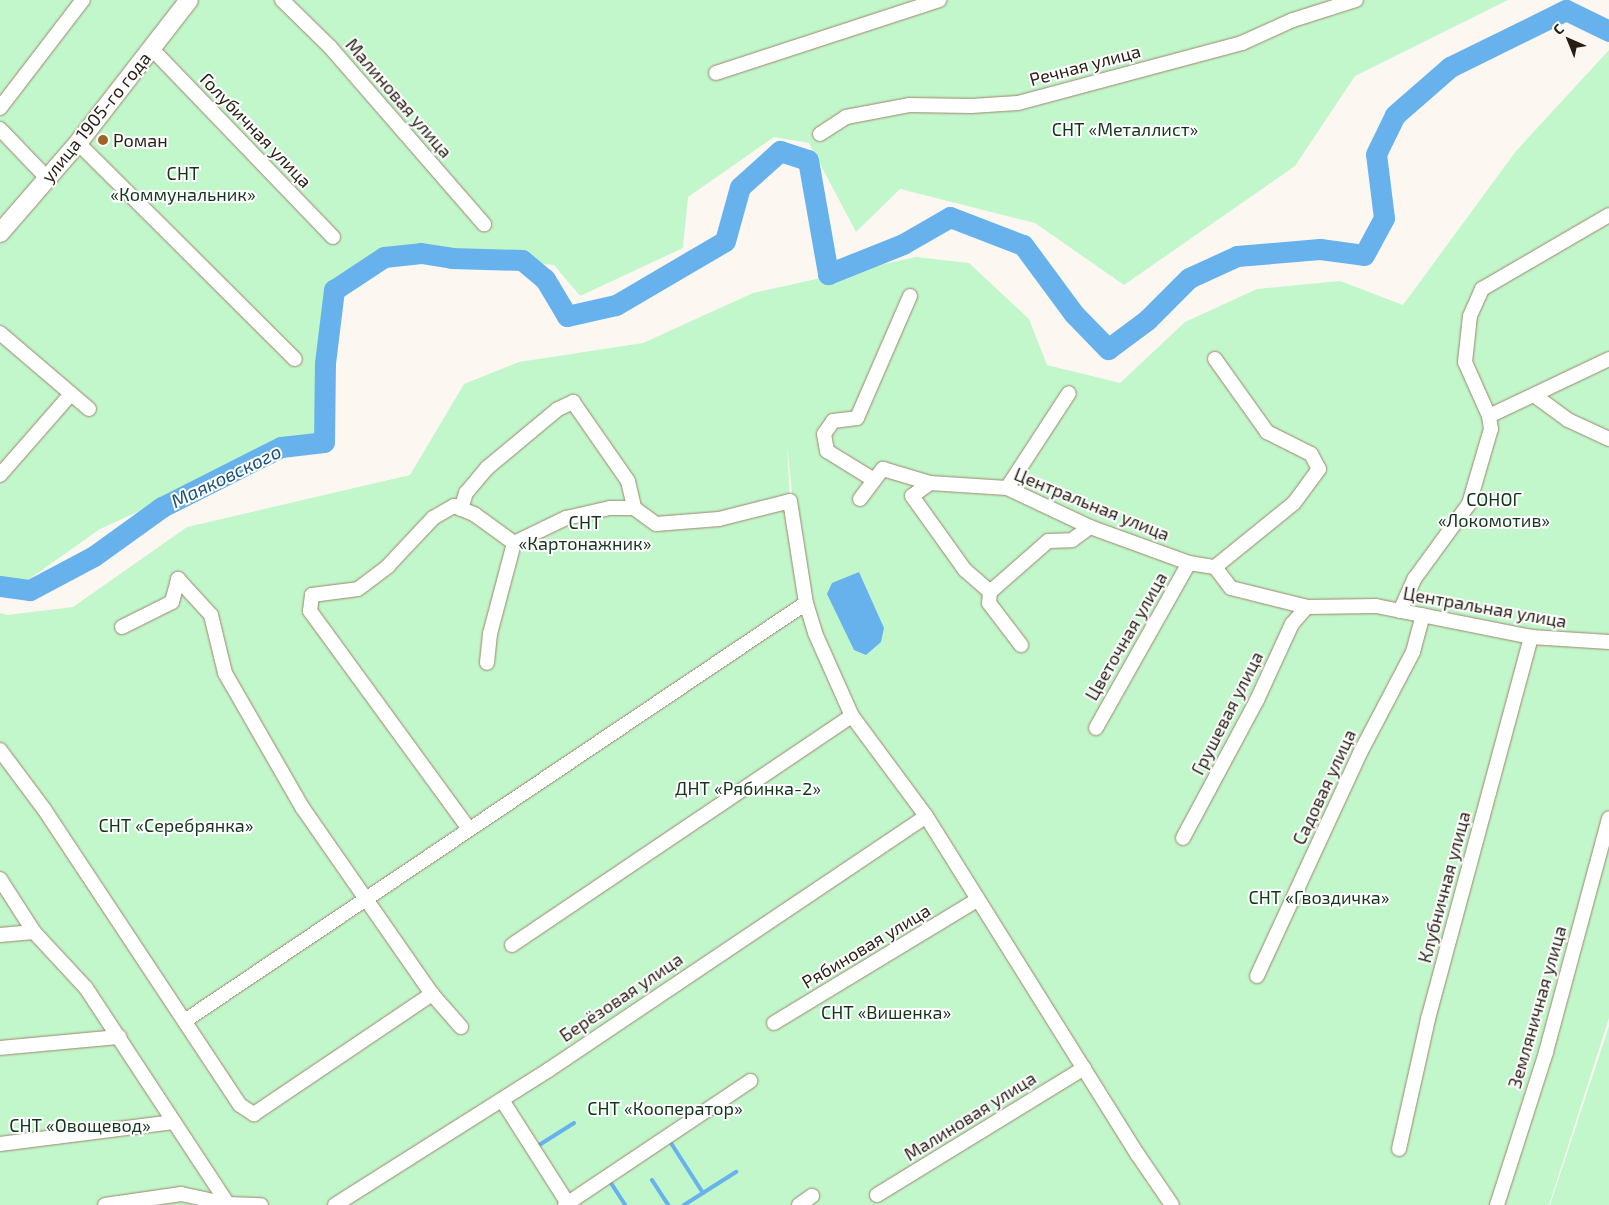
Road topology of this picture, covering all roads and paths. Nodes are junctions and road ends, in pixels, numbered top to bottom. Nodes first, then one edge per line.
1 (83, 0) edge
2 (189, 0) edge
3 (282, 0) edge
4 (939, 0) edge
5 (1356, 0) edge
6 (152, 49) junction
7 (716, 73) dead end
8 (0, 108) edge
9 (0, 129) edge
10 (820, 134) dead end
11 (78, 143) junction
12 (47, 178) junction
13 (1609, 215) edge
14 (484, 224) dead end
15 (0, 233) edge
16 (333, 237) dead end
17 (910, 296) dead end
18 (0, 333) edge
19 (295, 359) dead end
20 (1214, 359) dead end
21 (1609, 359) edge
22 (1069, 393) dead end
23 (71, 394) junction
24 (1534, 395) junction
25 (89, 410) dead end
26 (1489, 416) junction
27 (1609, 439) edge
28 (0, 474) edge
29 (874, 480) junction
30 (930, 483) junction
31 (1007, 488) junction
32 (860, 498) dead end
33 (634, 508) junction
34 (462, 509) junction
35 (1090, 527) junction
36 (514, 543) junction
37 (1189, 563) junction
38 (1215, 567) junction
39 (990, 592) junction
40 (806, 603) junction
41 (1307, 607) junction
42 (1400, 611) junction
43 (1422, 615) junction
44 (122, 626) dead end
45 (1531, 637) junction
46 (1609, 642) edge
47 (1021, 645) dead end
48 (487, 663) dead end
49 (852, 716) junction
50 (1096, 728) dead end
51 (0, 750) edge
52 (926, 816) junction
53 (1609, 818) edge
54 (469, 829) junction
55 (1183, 838) dead end
56 (0, 878) edge
57 (366, 900) junction
58 (977, 900) junction
59 (34, 932) junction
60 (0, 936) edge
61 (512, 945) dead end
62 (1257, 976) dead end
63 (432, 994) junction
64 (186, 1020) junction
65 (774, 1024) dead end
66 (461, 1027) dead end
67 (118, 1037) junction
68 (0, 1048) edge
69 (1084, 1068) junction
70 (750, 1081) dead end
71 (502, 1100) junction
72 (174, 1122) junction
73 (0, 1144) edge
74 (1399, 1149) dead end
75 (812, 1196) dead end
76 (877, 1196) dead end
77 (228, 1204) edge
78 (567, 1204) edge
79 (104, 1205) edge
80 (261, 1205) edge
81 (335, 1205) edge
82 (799, 1205) edge
83 (1172, 1205) edge
84 (1497, 1205) edge

1 - 8 street
2 - 6 street, улица 1905-го года
3 - 14 street, Малиновая улица
4 - 7 street
5 - 10 street, Речная улица
6 - 11 street, улица 1905-го года
6 - 16 street, Голубичная улица
9 - 12 street
11 - 12 street, улица 1905-го года
11 - 19 street
12 - 15 street, улица 1905-го года
13 - 26 street
17 - 29 street
18 - 23 street
20 - 38 street
21 - 24 street
22 - 31 street
23 - 25 street
23 - 28 street
24 - 26 street
24 - 27 street
26 - 42 street
29 - 30 street, Центральная улица
29 - 32 street, Центральная улица
30 - 31 street, Центральная улица
30 - 39 street
31 - 35 street, Центральная улица
33 - 34 street
33 - 36 street
33 - 40 street
34 - 36 street
34 - 54 street
35 - 37 street, Центральная улица
35 - 39 street
36 - 48 street
37 - 38 street, Центральная улица
37 - 50 street, Цветочная улица
38 - 41 street, Центральная улица
39 - 47 street
40 - 49 street
40 - 54 street
41 - 42 street, Центральная улица
41 - 55 street, Грушевая улица
42 - 43 street, Центральная улица
43 - 45 street, Центральная улица
43 - 62 street, Садовая улица
44 - 57 street
45 - 46 street, Центральная улица
45 - 74 street, Клубничная улица
49 - 52 street
49 - 61 street
51 - 64 street
52 - 58 street
52 - 71 street, Берёзовая улица
53 - 84 street, Земляничная улица
54 - 57 street
56 - 59 street
57 - 63 street
57 - 64 street
58 - 65 street, Рябиновая улица
58 - 69 street
59 - 60 street
59 - 67 street
63 - 64 street
63 - 66 street
67 - 68 street
67 - 72 street
69 - 76 street, Малиновая улица
69 - 83 street
70 - 78 street
71 - 78 street
71 - 81 street, Берёзовая улица
72 - 73 street
72 - 77 street
75 - 82 street
77 - 79 street
77 - 80 street

